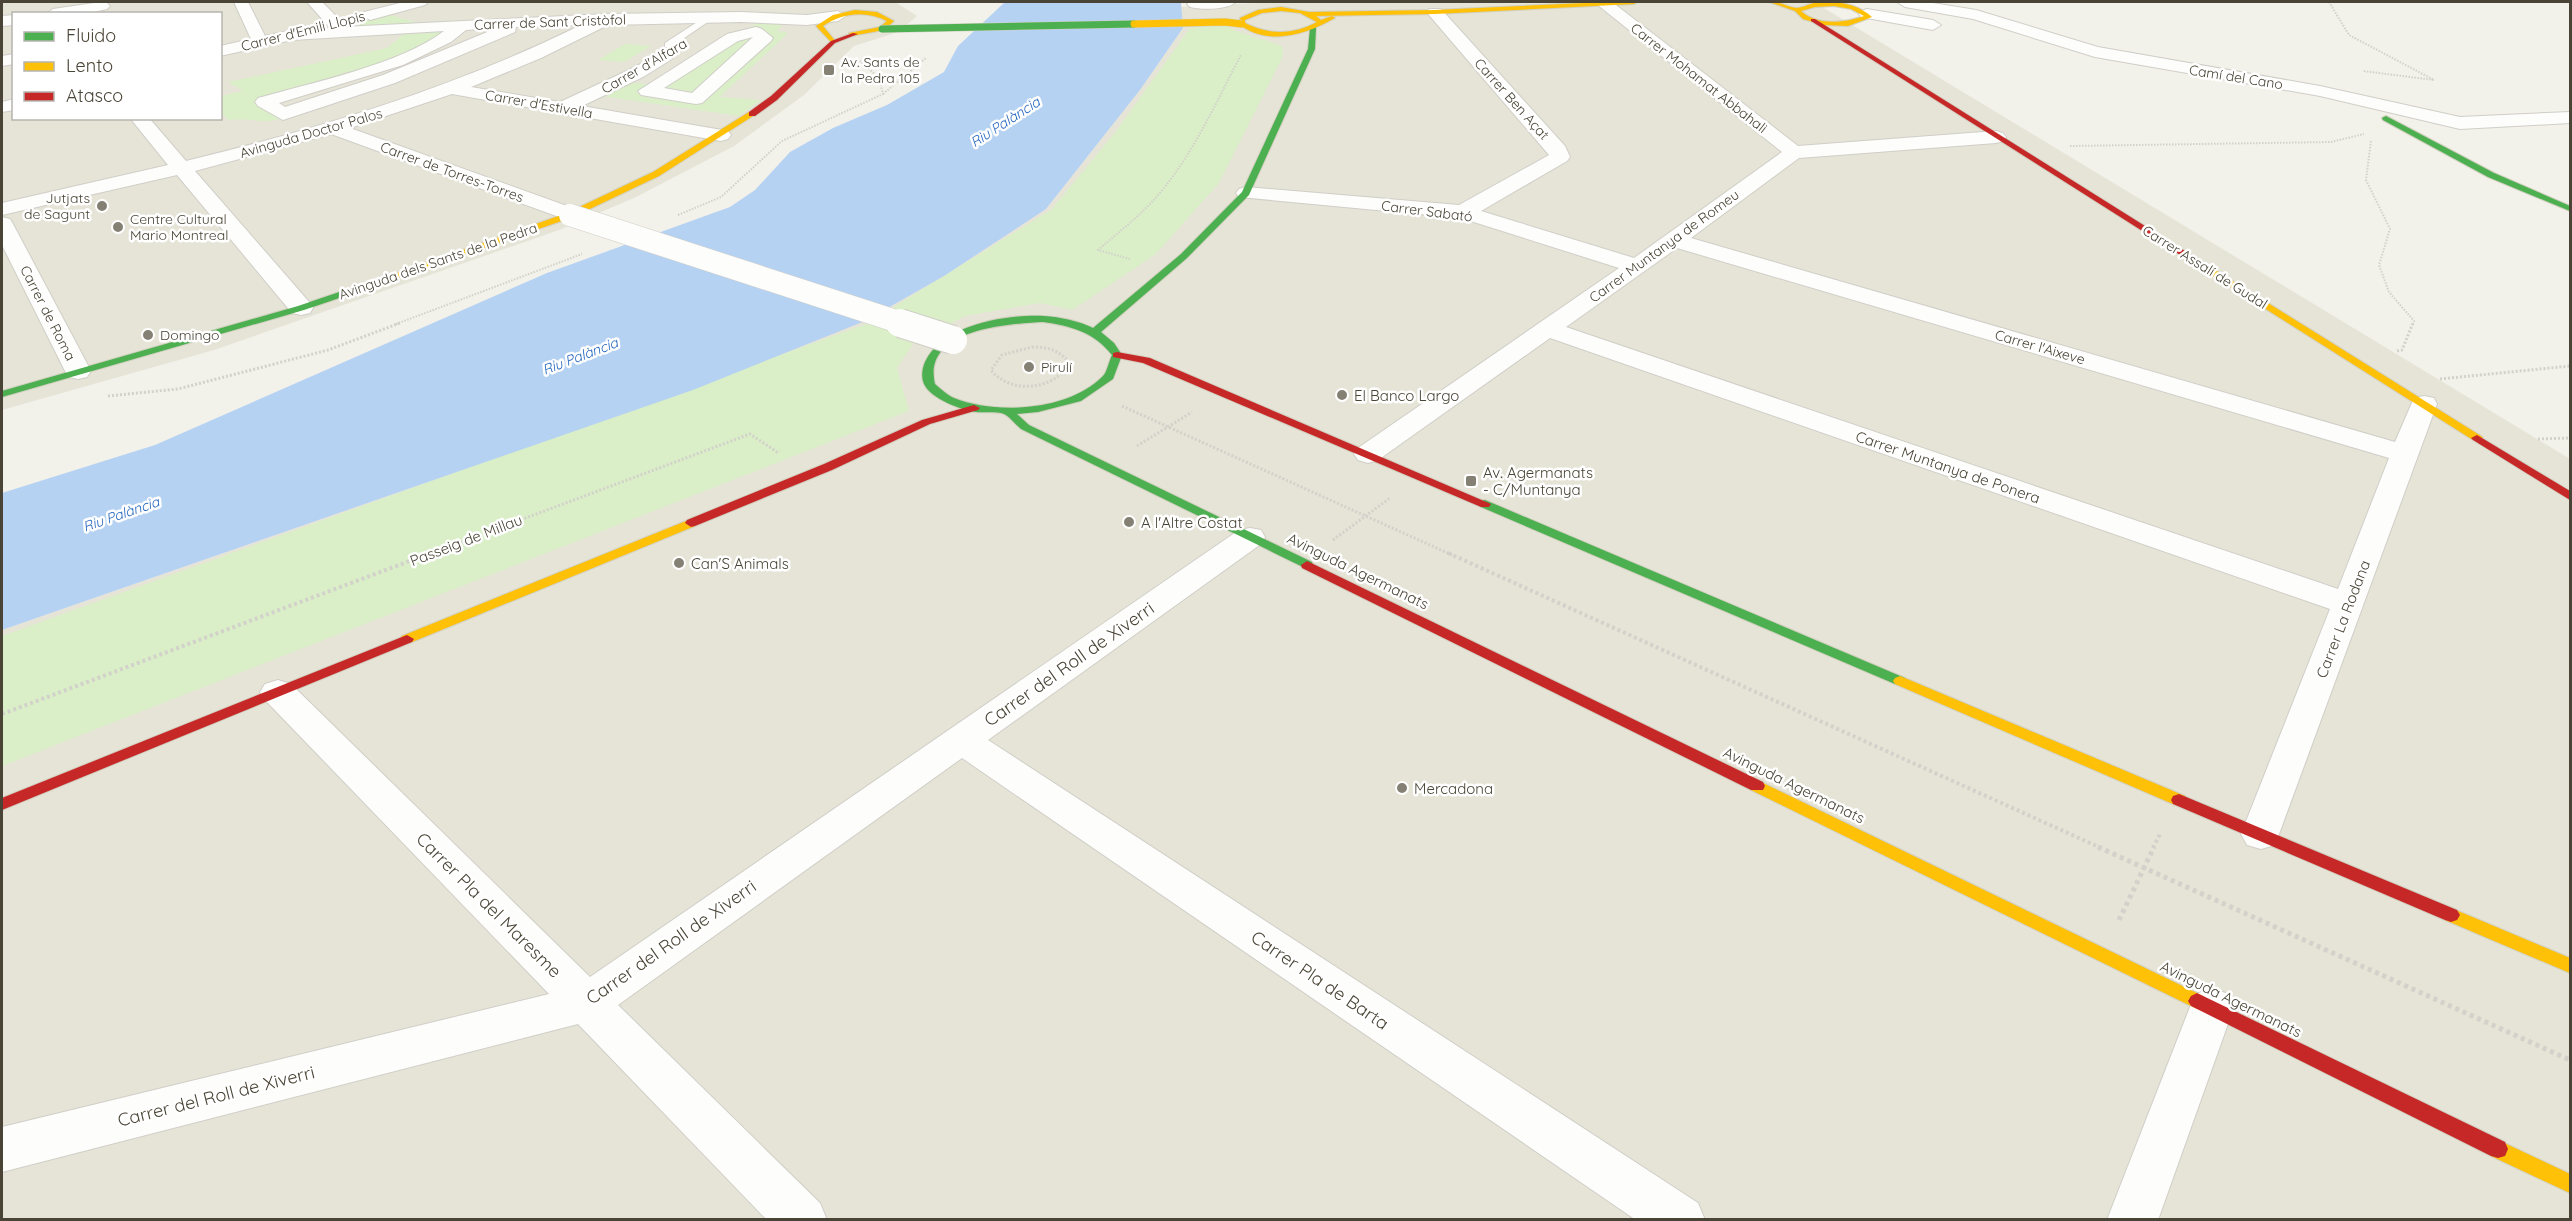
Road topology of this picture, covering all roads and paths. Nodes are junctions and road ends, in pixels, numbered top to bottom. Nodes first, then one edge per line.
1 (241, 2) edge
2 (314, 2) edge
3 (420, 2) edge
4 (1228, 2) edge
5 (1634, 2) edge
6 (1772, 2) edge
7 (1905, 2) edge
8 (1195, 3) dead end
9 (1604, 3) edge
10 (1797, 5) edge
11 (101, 7) edge
12 (860, 7) edge
13 (67, 12) edge
14 (1435, 12) junction
15 (838, 16) joint
16 (717, 17) junction
17 (776, 18) junction
18 (607, 20) junction
19 (1244, 20) junction
20 (1813, 20) junction
21 (1859, 20) junction
22 (1314, 21) junction
23 (522, 22) junction
24 (336, 24) junction
25 (462, 24) junction
26 (886, 25) junction
27 (1952, 29) dead end
28 (821, 30) junction
29 (756, 32) junction
30 (1281, 33) junction
31 (1975, 33) dead end
32 (292, 35) junction
33 (1840, 37) junction
34 (260, 42) junction
35 (669, 45) dead end
36 (1244, 49) dead end
37 (222, 51) edge
38 (1305, 61) junction
39 (629, 72) dead end
40 (358, 73) junction
41 (389, 79) junction
42 (454, 90) junction
43 (558, 107) junction
44 (2571, 118) edge
45 (141, 120) edge
46 (2460, 123) junction
47 (2381, 125) junction
48 (334, 129) junction
49 (2408, 130) junction
50 (721, 135) junction
51 (1996, 137) junction
52 (2062, 147) dead end
53 (1794, 152) junction
54 (182, 169) junction
55 (1246, 193) junction
56 (2, 209) edge
57 (2571, 209) edge
58 (1463, 212) junction
59 (570, 215) junction
60 (2, 224) edge
61 (1674, 240) junction
62 (1123, 265) dead end
63 (1637, 266) junction
64 (1122, 306) junction
65 (301, 308) junction
66 (1063, 321) junction
67 (1547, 329) junction
68 (1096, 331) junction
69 (953, 340) junction
70 (2393, 352) dead end
71 (1117, 355) junction
72 (2571, 366) edge
73 (78, 371) junction
74 (1058, 378) junction
75 (1089, 391) junction
76 (2431, 392) junction
77 (1224, 393) junction
78 (2, 394) edge
79 (944, 396) junction
80 (974, 408) junction
81 (1007, 411) junction
82 (926, 422) junction
83 (1169, 427) junction
84 (2571, 438) edge
85 (2537, 439) dead end
86 (786, 448) dead end
87 (1368, 454) junction
88 (2405, 454) junction
89 (1104, 466) junction
90 (1420, 476) junction
91 (2571, 496) edge
92 (1366, 516) junction
93 (1250, 537) junction
94 (1302, 562) junction
95 (2348, 604) junction
96 (278, 692) junction
97 (2, 714) edge
98 (961, 740) junction
99 (2176, 798) junction
100 (2, 804) edge
101 (2261, 834) junction
102 (2144, 867) junction
103 (2103, 954) junction
104 (2571, 966) edge
105 (587, 1003) junction
106 (2212, 1007) junction
107 (2571, 1060) edge
108 (2, 1150) edge
109 (2571, 1184) edge
110 (802, 1220) edge
111 (1680, 1220) edge
112 (2132, 1220) edge

1 - 34 street
2 - 24 street
3 - 24 street, Carrer d'Emili Llopis
4 - 8 street
5 - 9 street
6 - 10 street
7 - 46 street, Camí del Cano
9 - 14 street
9 - 53 street, Carrer Mohamat Abbahali
10 - 20 street, Carrer Assalí de Gudal
10 - 21 street
11 - 13 street
12 - 15 street
12 - 26 street
14 - 22 street
14 - 58 street, Carrer Ben Açat
15 - 28 street, Carrer de Sant Cristòfol
16 - 17 street, Carrer de Sant Cristòfol
16 - 18 street, Carrer de Sant Cristòfol
16 - 35 lane
16 - 43 street, Carrer d'Alfara
17 - 28 street, Carrer de Sant Cristòfol
17 - 29 street
18 - 23 street, Carrer de Sant Cristòfol
18 - 42 street, Avinguda Doctor Palos
19 - 22 street
19 - 26 street, bridge
19 - 30 street
20 - 21 street
20 - 33 street, Carrer Assalí de Gudal
21 - 27 street
21 - 33 street
22 - 30 street
22 - 38 street
23 - 25 street, Carrer de Sant Cristòfol
23 - 41 street
24 - 32 street, Carrer d'Emili Llopis
25 - 32 street, Carrer de Sant Cristòfol
25 - 40 street
26 - 28 street, Avinguda dels Sants de la Pedra
28 - 50 street, Avinguda dels Sants de la Pedra
29 - 29 street
30 - 38 street
31 - 47 street
32 - 34 street, Carrer d'Emili Llopis
33 - 51 street, Carrer Assalí de Gudal
34 - 37 street, Carrer d'Emili Llopis
36 - 62 path
38 - 55 street
39 - 43 lane
40 - 41 street, Carrer d'Estivella
40 - 41 street
41 - 42 street, Carrer d'Estivella
42 - 43 street, Carrer d'Estivella
42 - 48 street, Avinguda Doctor Palos
43 - 50 street, Carrer d'Estivella
44 - 46 street, Camí del Cano
45 - 54 street
46 - 47 street
47 - 49 street
47 - 49 path
47 - 52 path
47 - 70 path
48 - 54 street, Avinguda Doctor Palos
48 - 59 street, Carrer de Torres-Torres
49 - 57 street
50 - 59 street, Avinguda dels Sants de la Pedra
51 - 53 street
51 - 76 street, Carrer Assalí de Gudal
53 - 61 street, Carrer Muntanya de Romeu
54 - 56 street, Avinguda Doctor Palos
54 - 65 street
55 - 58 street, Carrer Sabató
55 - 64 street
58 - 63 street, Carrer Sabató
59 - 65 street, Avinguda dels Sants de la Pedra
59 - 69 street, Carrer de Torres-Torres, bridge
60 - 73 street, Carrer de Roma
61 - 63 street, Carrer Muntanya de Romeu
61 - 88 street, Carrer l'Aixeve
63 - 67 street, Carrer Muntanya de Romeu
64 - 66 street
64 - 68 street
65 - 73 street, Avinguda dels Sants de la Pedra
66 - 68 street
66 - 69 street
67 - 87 street, Carrer Muntanya de Romeu
67 - 95 street, Carrer Muntanya de Ponera
68 - 71 street
69 - 79 street
71 - 75 street
71 - 77 street
72 - 76 path
73 - 78 street, Avinguda dels Sants de la Pedra
74 - 74 path
74 - 75 path
75 - 81 street
75 - 83 path
76 - 88 street, Carrer La Rodana
76 - 91 street, Carrer Assalí de Gudal
77 - 83 path
77 - 87 street
79 - 80 street
79 - 82 street
80 - 81 street
80 - 82 street
81 - 89 street, Avinguda Agermanats
82 - 96 street
83 - 89 path
83 - 92 path
84 - 85 path
86 - 97 path, Passeig de Millau
87 - 90 street
88 - 95 street, Carrer La Rodana
89 - 93 street, Avinguda Agermanats
90 - 92 path
90 - 99 street
92 - 94 path
92 - 102 path
93 - 94 street, Avinguda Agermanats
93 - 98 street, Carrer del Roll de Xiverri
94 - 103 street, Avinguda Agermanats
95 - 101 street, Carrer La Rodana
96 - 100 street
96 - 105 street, Carrer Pla del Maresme
98 - 105 street, Carrer del Roll de Xiverri
98 - 111 street, Carrer Pla de Barta
99 - 101 street
99 - 102 path
101 - 104 street
102 - 103 path
102 - 107 path
103 - 106 street, Avinguda Agermanats
105 - 108 street, Carrer del Roll de Xiverri
105 - 110 street, Carrer Pla del Maresme
106 - 109 street, Avinguda Agermanats
106 - 112 street

